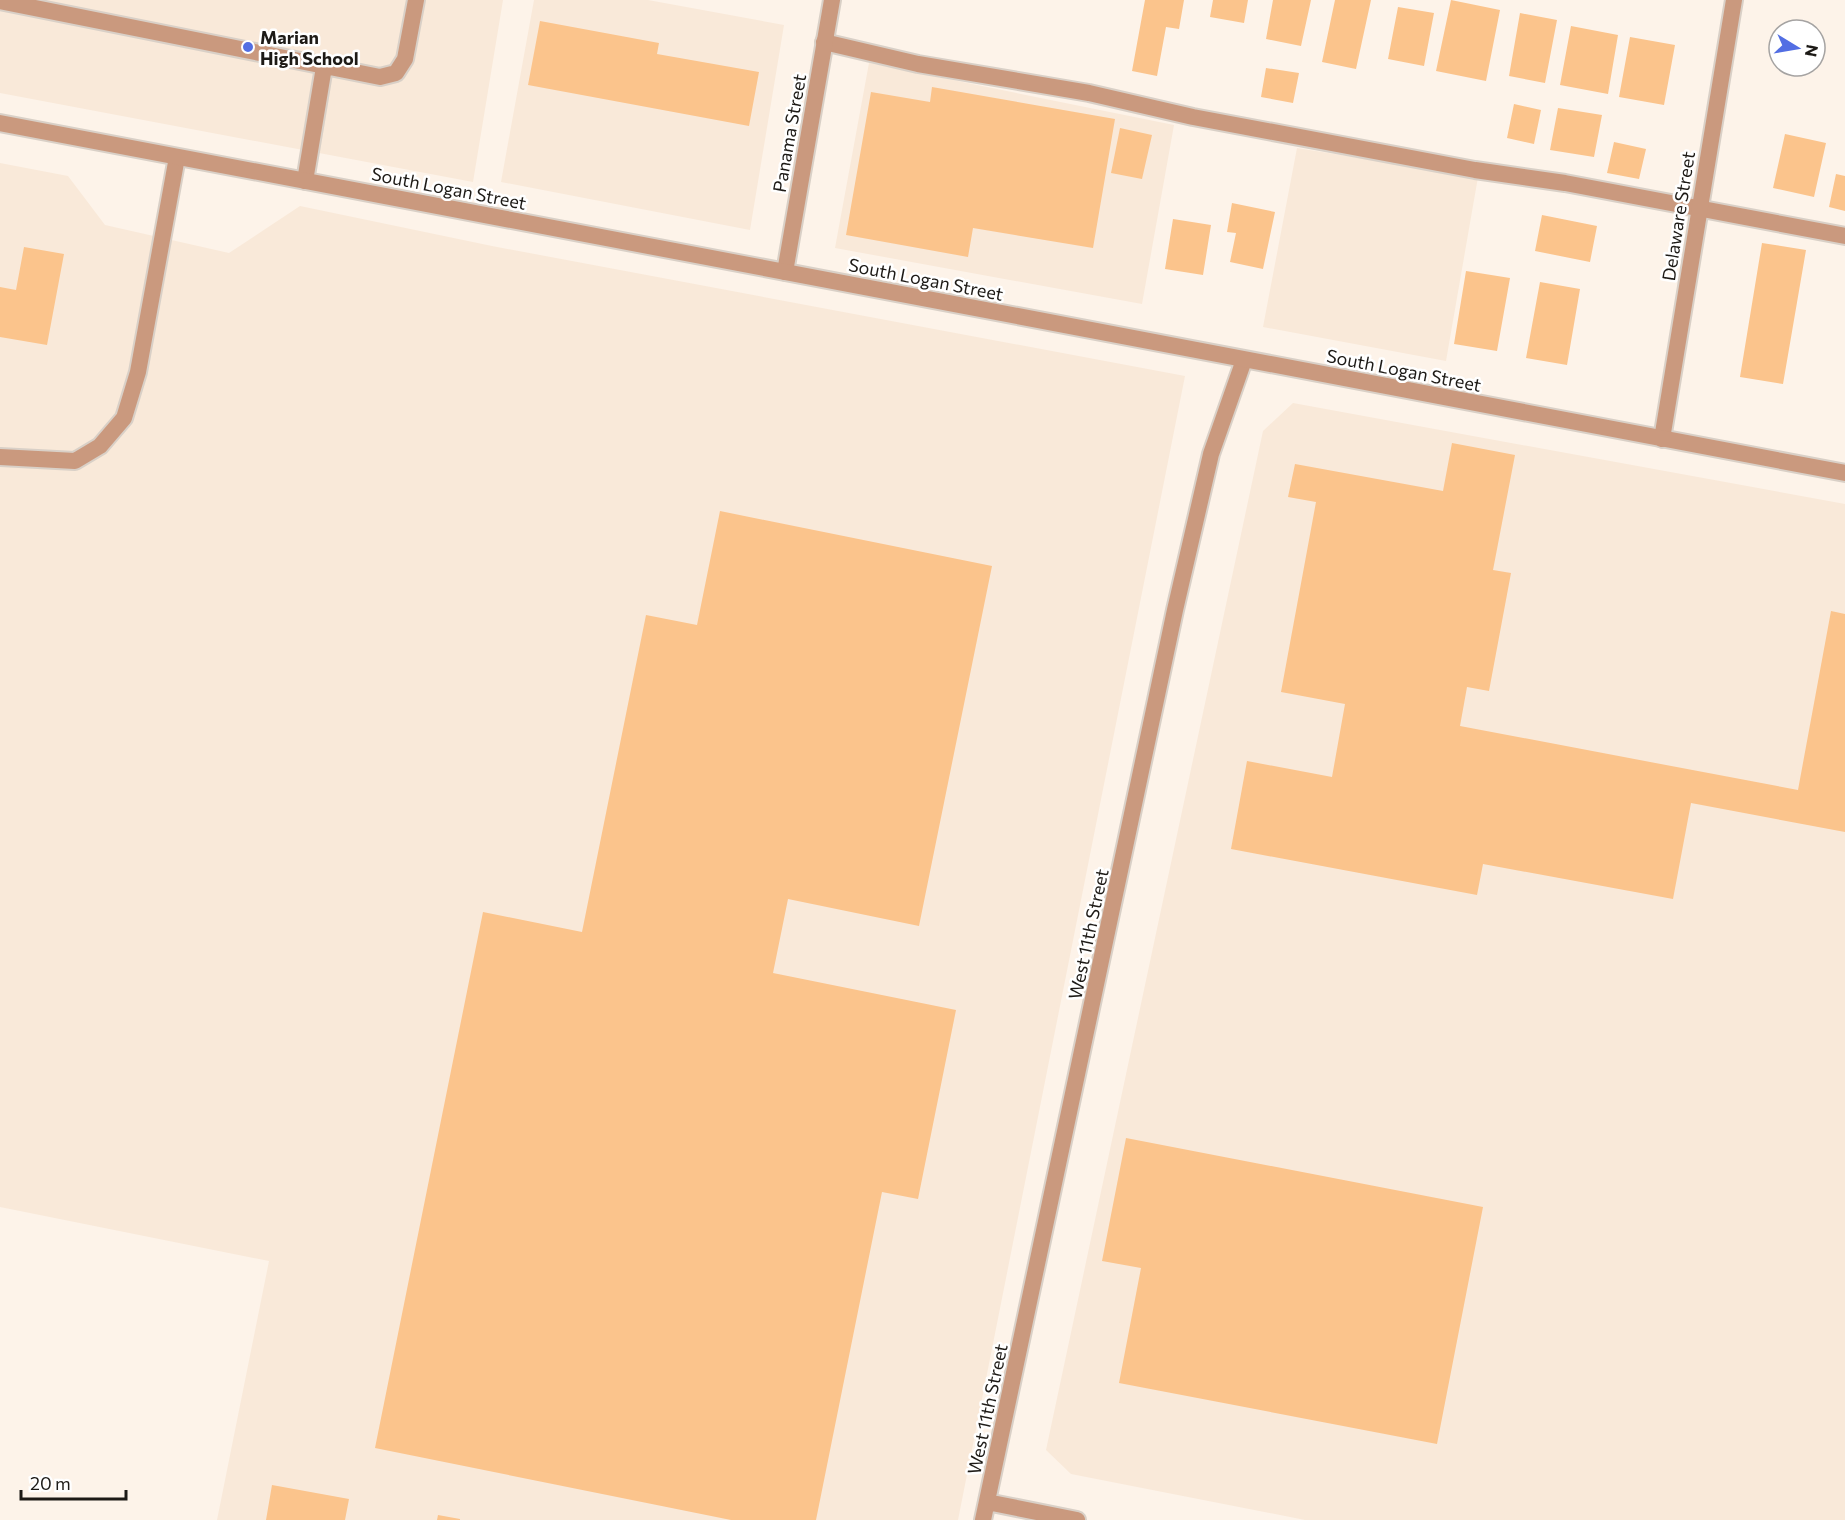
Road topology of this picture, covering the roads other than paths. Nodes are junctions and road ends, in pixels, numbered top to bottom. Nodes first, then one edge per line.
1 (416, 0) edge
2 (832, 0) edge
3 (1734, 0) edge
4 (0, 1) edge
5 (824, 42) junction
6 (324, 66) junction
7 (0, 123) edge
8 (177, 157) junction
9 (305, 181) junction
10 (1700, 208) junction
11 (1845, 236) edge
12 (785, 272) junction
13 (1244, 360) junction
14 (1662, 439) junction
15 (0, 457) edge
16 (1845, 473) edge
17 (987, 1502) junction
18 (983, 1520) edge
19 (1077, 1520) edge

1 - 6 street
2 - 5 street, Panama Street
3 - 10 street, Delaware Street
4 - 6 street
5 - 10 street
5 - 12 street, Panama Street
6 - 9 street
7 - 8 street, South Logan Street
8 - 9 street, South Logan Street
8 - 15 street
9 - 12 street, South Logan Street
10 - 11 street
10 - 14 street, Delaware Street
12 - 13 street, South Logan Street
13 - 14 street, South Logan Street
13 - 17 street, West 11th Street
14 - 16 street, South Logan Street
17 - 18 street, West 11th Street
17 - 19 street

